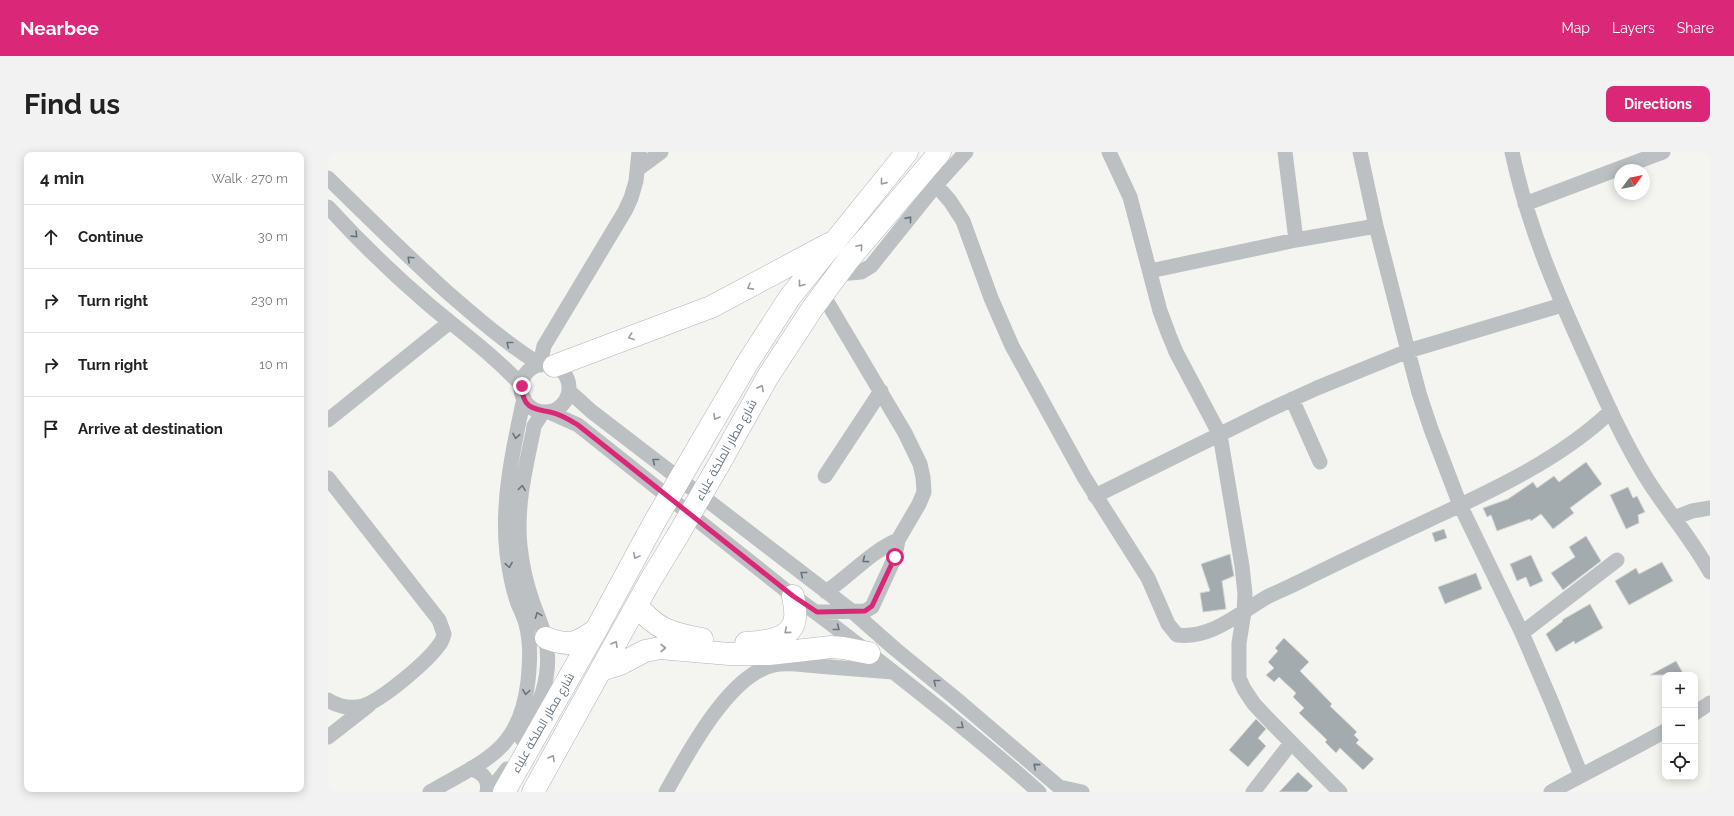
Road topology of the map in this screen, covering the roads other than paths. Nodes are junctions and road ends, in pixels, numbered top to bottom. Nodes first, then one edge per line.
1 (639, 152) edge
2 (661, 152) edge
3 (940, 152) edge
4 (966, 152) edge
5 (1109, 152) edge
6 (1285, 152) edge
7 (1360, 152) edge
8 (1512, 152) edge
9 (1663, 152) edge
10 (898, 155) edge
11 (1636, 157) edge
12 (638, 169) junction
13 (328, 178) edge
14 (936, 185) junction
15 (1525, 204) junction
16 (328, 207) edge
17 (1376, 226) junction
18 (1296, 240) junction
19 (834, 242) junction
20 (1150, 271) junction
21 (839, 274) junction
22 (823, 295) junction
23 (1562, 305) junction
24 (450, 322) junction
25 (1408, 351) junction
26 (547, 365) junction
27 (569, 391) junction
28 (881, 391) junction
29 (523, 392) junction
30 (1292, 399) junction
31 (1611, 411) junction
32 (546, 412) junction
33 (328, 420) edge
34 (1220, 435) junction
35 (1320, 462) dead end
36 (825, 476) dead end
37 (328, 478) edge
38 (1096, 496) junction
39 (1460, 506) junction
40 (1710, 508) edge
41 (1674, 518) junction
42 (898, 540) junction
43 (1617, 560) dead end
44 (1710, 572) edge
45 (826, 592) junction
46 (793, 596) junction
47 (637, 605) junction
48 (817, 612) junction
49 (853, 612) junction
50 (1244, 612) junction
51 (596, 630) junction
52 (1522, 633) junction
53 (546, 638) junction
54 (869, 653) junction
55 (601, 670) junction
56 (893, 672) junction
57 (328, 700) edge
58 (375, 701) junction
59 (1710, 703) edge
60 (1698, 711) edge
61 (1662, 733) edge
62 (328, 737) edge
63 (1291, 743) junction
64 (464, 772) junction
65 (1581, 775) junction
66 (1062, 789) edge
67 (430, 792) edge
68 (454, 792) edge
69 (488, 792) edge
70 (504, 792) edge
71 (534, 792) edge
72 (666, 792) edge
73 (1039, 792) edge
74 (1082, 792) edge
75 (1253, 792) edge
76 (1340, 792) edge
77 (1551, 792) edge

1 - 12 street
2 - 12 street
21 -> 3 highway, شارع مطار الملكة علياء
4 - 14 street
5 - 20 street
6 - 18 street
7 - 17 street
8 - 15 street
9 - 11 street
10 -> 19 highway, شارع مطار الملكة علياء
11 - 15 street
12 - 26 street
26 -> 13 street
21 -> 14 street
14 - 38 street
15 - 23 street
16 -> 24 street
17 - 18 street
17 - 25 street
18 - 20 street
19 -> 26 highway
19 -> 51 highway, شارع مطار الملكة علياء, bridge
20 - 34 street
21 - 22 highway, شارع مطار الملكة علياء
22 - 28 street
47 -> 22 highway, شارع مطار الملكة علياء, bridge
23 - 25 street
23 - 31 street
24 - 29 street
24 - 33 street
25 - 30 street
25 - 39 street
26 - 27 street
26 - 29 street
27 - 32 street
45 -> 27 street
28 - 36 street
28 - 42 street
29 - 32 street
29 -> 64 street
30 - 34 street
30 - 35 street
31 - 39 street
31 - 41 street
32 - 46 street
53 -> 32 street
34 - 38 street
34 - 50 street
37 - 58 street
38 - 50 street
39 - 50 street
39 - 52 street
40 - 41 street
41 - 44 street
42 -> 45 street
42 - 49 street
43 - 52 street
45 - 49 street
46 -> 47 highway
46 - 48 street
55 -> 47 highway, شارع مطار الملكة علياء
48 - 49 street
48 -> 54 street
66 -> 49 street
50 - 63 street
51 - 53 highway
51 - 70 highway, شارع مطار الملكة علياء
52 - 65 street
53 - 69 street
55 -> 54 highway
54 - 56 street
71 -> 55 highway, شارع مطار الملكة علياء
56 - 72 street
56 -> 73 street
57 - 58 street
58 - 62 street
59 - 60 street
61 - 65 street
63 - 75 street
63 - 76 street
64 - 67 street
64 - 68 street
64 - 69 street
65 - 77 street
66 - 74 street

